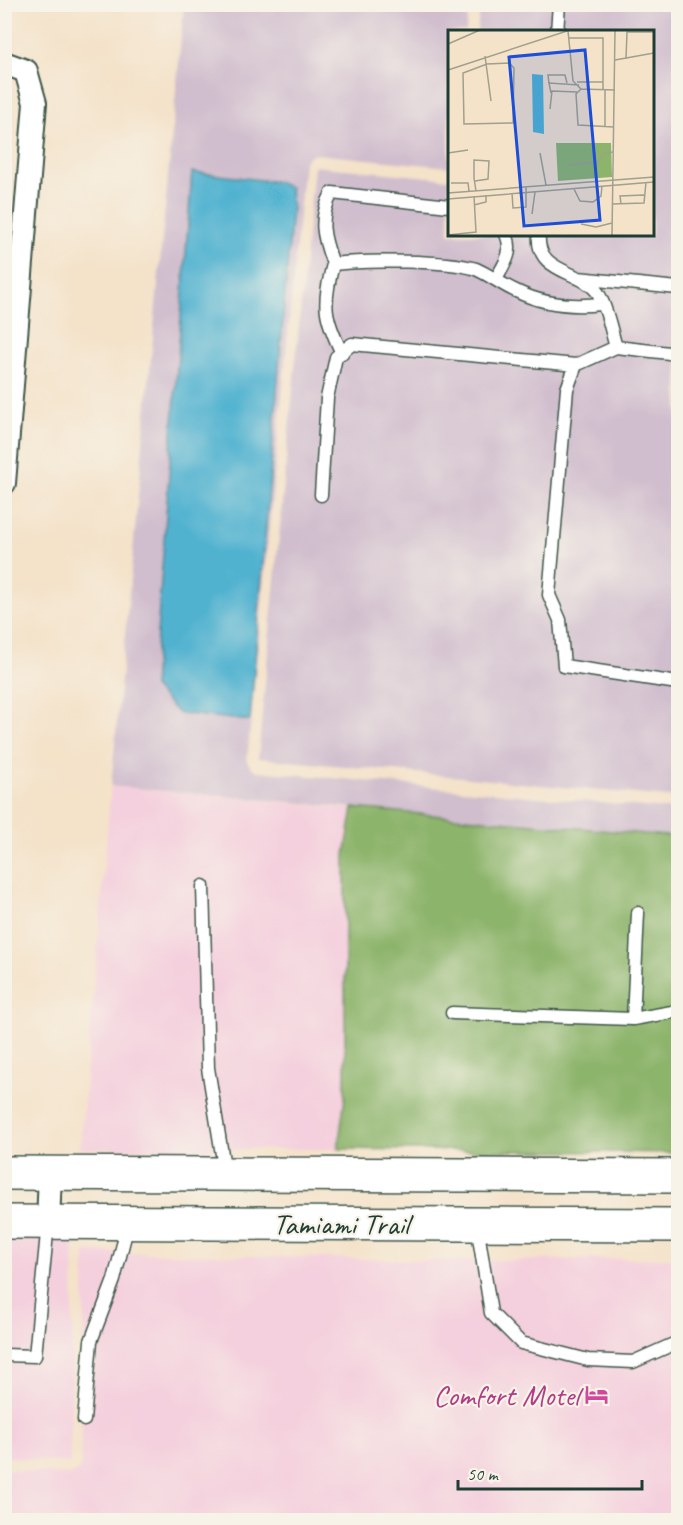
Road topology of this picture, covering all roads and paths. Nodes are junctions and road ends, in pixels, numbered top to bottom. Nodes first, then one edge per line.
1 (559, 4) edge
2 (557, 30) edge
3 (4, 63) edge
4 (448, 206) edge
5 (507, 236) edge
6 (539, 236) edge
7 (333, 264) junction
8 (576, 278) junction
9 (496, 279) junction
10 (678, 288) edge
11 (601, 304) junction
12 (616, 347) junction
13 (342, 353) junction
14 (678, 354) edge
15 (576, 365) junction
16 (4, 483) edge
17 (321, 495) dead end
18 (678, 683) edge
19 (203, 886) dead end
20 (638, 914) dead end
21 (678, 1011) edge
22 (452, 1012) dead end
23 (633, 1019) junction
24 (4, 1173) edge
25 (50, 1174) junction
26 (225, 1174) junction
27 (678, 1176) edge
28 (4, 1222) edge
29 (48, 1223) junction
30 (129, 1223) junction
31 (477, 1224) junction
32 (678, 1225) edge
33 (678, 1342) edge
34 (4, 1355) edge
35 (84, 1420) dead end

1 - 2 lane
3 - 16 street
4 - 7 lane
5 - 9 lane
6 - 8 lane
7 - 9 lane
7 - 13 lane
8 - 10 lane
8 - 11 lane
9 - 11 lane
11 - 12 lane
12 - 14 lane
12 - 15 lane
13 - 15 lane
13 - 17 lane
15 - 18 lane
19 - 26 lane
20 - 23 lane
21 - 23 lane
22 - 23 lane
24 - 25 main road, Tamiami Trail
25 - 26 main road, Tamiami Trail
25 - 29 street
26 - 27 main road, Tamiami Trail
28 - 29 main road, Tamiami Trail
29 - 30 main road, Tamiami Trail
29 - 34 lane
30 - 31 main road, Tamiami Trail
30 - 35 lane
31 - 32 main road, Tamiami Trail
31 - 33 lane

